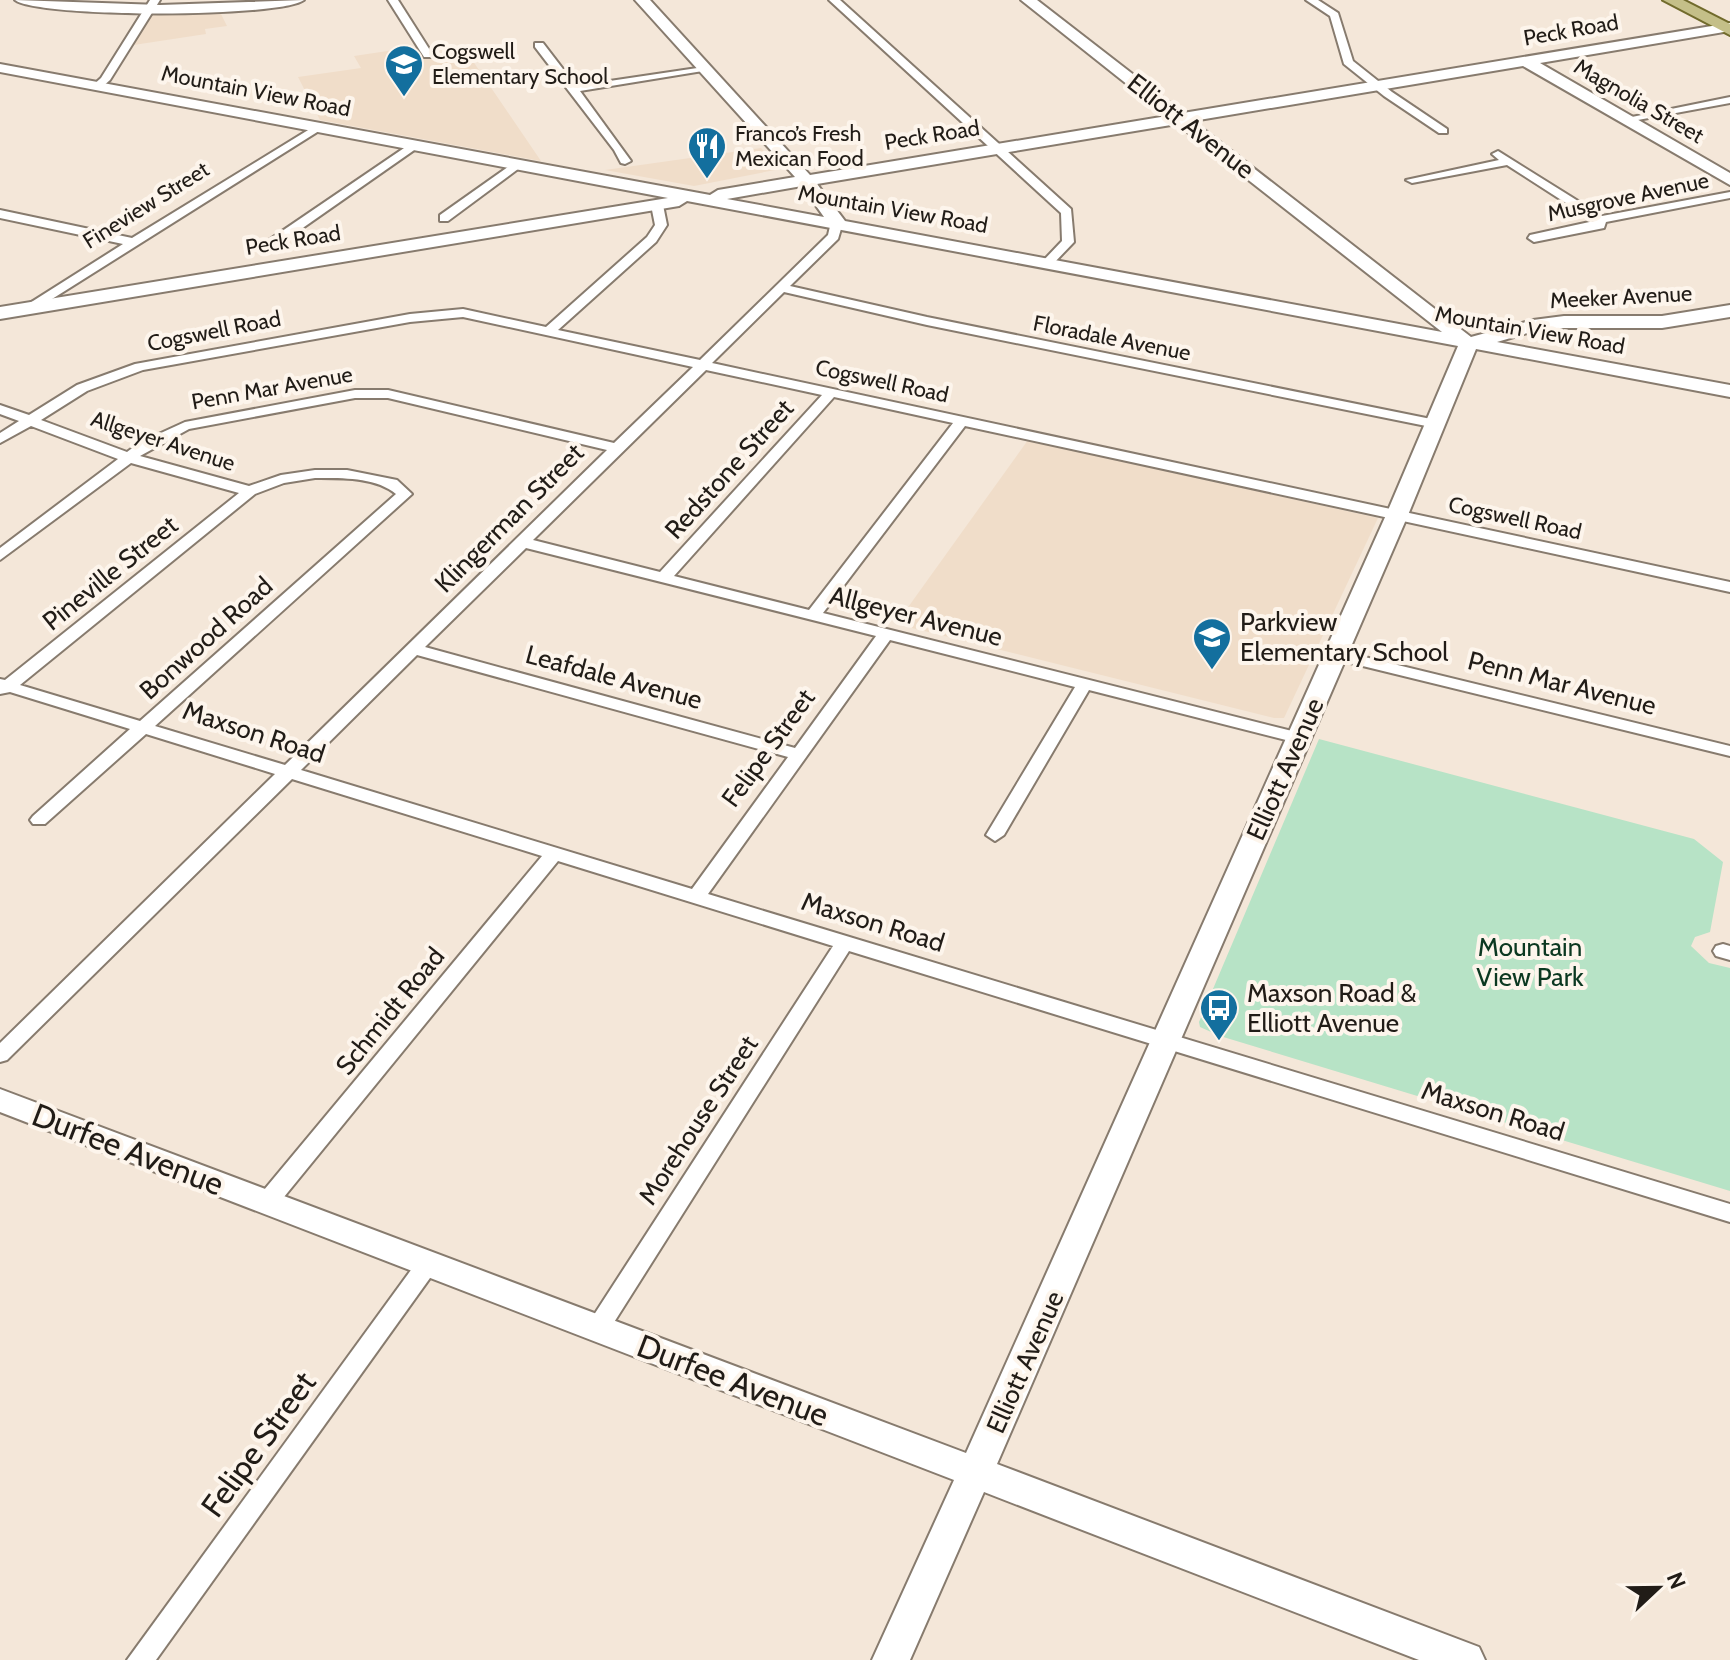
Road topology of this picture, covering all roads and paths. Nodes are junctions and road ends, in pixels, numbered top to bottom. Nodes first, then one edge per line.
1 (22, 0) edge
2 (297, 0) edge
3 (393, 0) edge
4 (642, 0) edge
5 (834, 0) edge
6 (1028, 0) edge
7 (1311, 0) edge
8 (1671, 0) edge
9 (152, 5) edge
10 (1729, 28) edge
11 (539, 45) dead end
12 (428, 55) dead end
13 (1526, 61) junction
14 (0, 68) edge
15 (704, 70) junction
16 (97, 86) junction
17 (1379, 86) junction
18 (574, 89) junction
19 (1730, 100) edge
20 (1181, 118) junction
21 (1627, 119) junction
22 (318, 127) junction
23 (1443, 131) dead end
24 (414, 146) junction
25 (996, 149) junction
26 (625, 161) dead end
27 (516, 166) junction
28 (806, 180) junction
29 (1412, 180) dead end
30 (1730, 180) edge
31 (604, 181) junction
32 (1730, 195) edge
33 (699, 198) junction
34 (657, 205) junction
35 (618, 211) junction
36 (0, 214) edge
37 (444, 218) dead end
38 (1600, 220) junction
39 (837, 222) junction
40 (1534, 238) dead end
41 (133, 242) junction
42 (270, 245) dead end
43 (1048, 262) junction
44 (781, 288) junction
45 (28, 308) junction
46 (1730, 311) edge
47 (0, 313) edge
48 (0, 326) edge
49 (549, 331) junction
50 (1469, 343) junction
51 (702, 363) junction
52 (1730, 391) edge
53 (831, 393) junction
54 (0, 409) edge
55 (30, 418) junction
56 (962, 421) junction
57 (1436, 424) junction
58 (0, 439) edge
59 (616, 448) junction
60 (130, 458) junction
61 (250, 491) junction
62 (405, 494) joint
63 (1397, 515) junction
64 (522, 542) junction
65 (0, 555) edge
66 (664, 577) junction
67 (1730, 587) edge
68 (813, 615) junction
69 (886, 634) junction
70 (414, 649) junction
71 (1336, 655) junction
72 (1085, 684) junction
73 (2, 687) edge
74 (145, 727) junction
75 (1298, 738) junction
76 (1730, 751) edge
77 (801, 755) junction
78 (287, 772) junction
79 (39, 820) dead end
80 (995, 835) dead end
81 (554, 853) junction
82 (696, 897) junction
83 (845, 942) junction
84 (1164, 1040) junction
85 (0, 1055) edge
86 (0, 1100) edge
87 (267, 1202) junction
88 (1730, 1213) edge
89 (427, 1265) junction
90 (598, 1328) junction
91 (974, 1474) junction
92 (140, 1660) edge
93 (891, 1660) edge
94 (1466, 1660) edge

1 - 9 street
2 - 9 street
3 - 12 street
4 - 15 street
5 - 25 street
6 - 20 street, Elliott Avenue
7 - 17 street
8 - 10 main road
9 - 16 street
10 - 13 street, Peck Road
11 - 18 street
13 - 17 street, Peck Road
13 - 21 street, Magnolia Street
14 - 16 street, Mountain View Road
15 - 18 street
15 - 28 street
16 - 22 street, Mountain View Road
17 - 20 street, Peck Road
17 - 23 street
18 - 26 street
19 - 21 street
20 - 25 street, Peck Road
20 - 50 street, Elliott Avenue
21 - 30 street, Magnolia Street
22 - 24 street, Mountain View Road
22 - 41 street, Fineview Street
24 - 27 street, Mountain View Road
24 - 42 street
25 - 28 street, Peck Road
25 - 43 street
27 - 31 street, Mountain View Road
27 - 37 street
28 - 33 street, Peck Road
28 - 39 street
29 - 38 street
31 - 33 street, Mountain View Road
31 - 35 street
32 - 38 street, Musgrove Avenue
33 - 34 street, Peck Road
33 - 39 street, Mountain View Road
34 - 35 street, Peck Road
34 - 49 street
35 - 45 street, Peck Road
36 - 41 street
38 - 40 street, Musgrove Avenue
39 - 43 street, Mountain View Road
39 - 44 street, Klingerman Street
41 - 45 street, Fineview Street
43 - 50 street, Mountain View Road
44 - 51 street, Klingerman Street
44 - 57 street, Floradale Avenue
45 - 47 street, Peck Road
45 - 48 street, Fineview Street
46 - 50 street, Meeker Avenue
49 - 51 street, Cogswell Road
49 - 55 street, Cogswell Road
50 - 52 street, Mountain View Road
50 - 57 street, Elliott Avenue
51 - 53 street, Cogswell Road
51 - 59 street, Klingerman Street
53 - 56 street, Cogswell Road
53 - 66 street, Redstone Street
54 - 55 street, Allgeyer Avenue
55 - 58 street, Cogswell Road
55 - 60 street, Allgeyer Avenue
56 - 63 street, Cogswell Road
56 - 68 street
57 - 63 street, Elliott Avenue
59 - 60 street, Penn Mar Avenue
59 - 64 street, Klingerman Street
60 - 61 street, Allgeyer Avenue
60 - 65 street, Penn Mar Avenue
61 - 62 street, Allgeyer Avenue
61 - 73 street, Pineville Street
62 - 74 street, Bonwood Road
63 - 67 street, Cogswell Road
63 - 71 street, Elliott Avenue
64 - 66 street, Allgeyer Avenue
64 - 70 street, Klingerman Street
66 - 68 street, Allgeyer Avenue
68 - 69 street, Allgeyer Avenue
69 - 72 street, Allgeyer Avenue
69 - 77 street, Felipe Street
70 - 77 street, Leafdale Avenue
70 - 78 street, Klingerman Street
71 - 75 street, Elliott Avenue
71 - 76 street, Penn Mar Avenue
72 - 75 street, Allgeyer Avenue
72 - 80 street
73 - 74 street, Maxson Road
74 - 78 street, Maxson Road
74 - 79 street, Bonwood Road
75 - 84 street, Elliott Avenue
77 - 82 street, Felipe Street
78 - 81 street, Maxson Road
78 - 85 street, Klingerman Street
81 - 82 street, Maxson Road
81 - 87 street, Schmidt Road
82 - 83 street, Maxson Road
83 - 84 street, Maxson Road
83 - 90 street, Morehouse Street
84 - 88 street, Maxson Road
84 - 91 street, Elliott Avenue
86 - 87 street, Durfee Avenue
87 - 89 street, Durfee Avenue
89 - 90 street, Durfee Avenue
89 - 92 street, Felipe Street
90 - 91 street, Durfee Avenue
91 - 93 street, Elliott Avenue
91 - 94 street, Durfee Avenue

